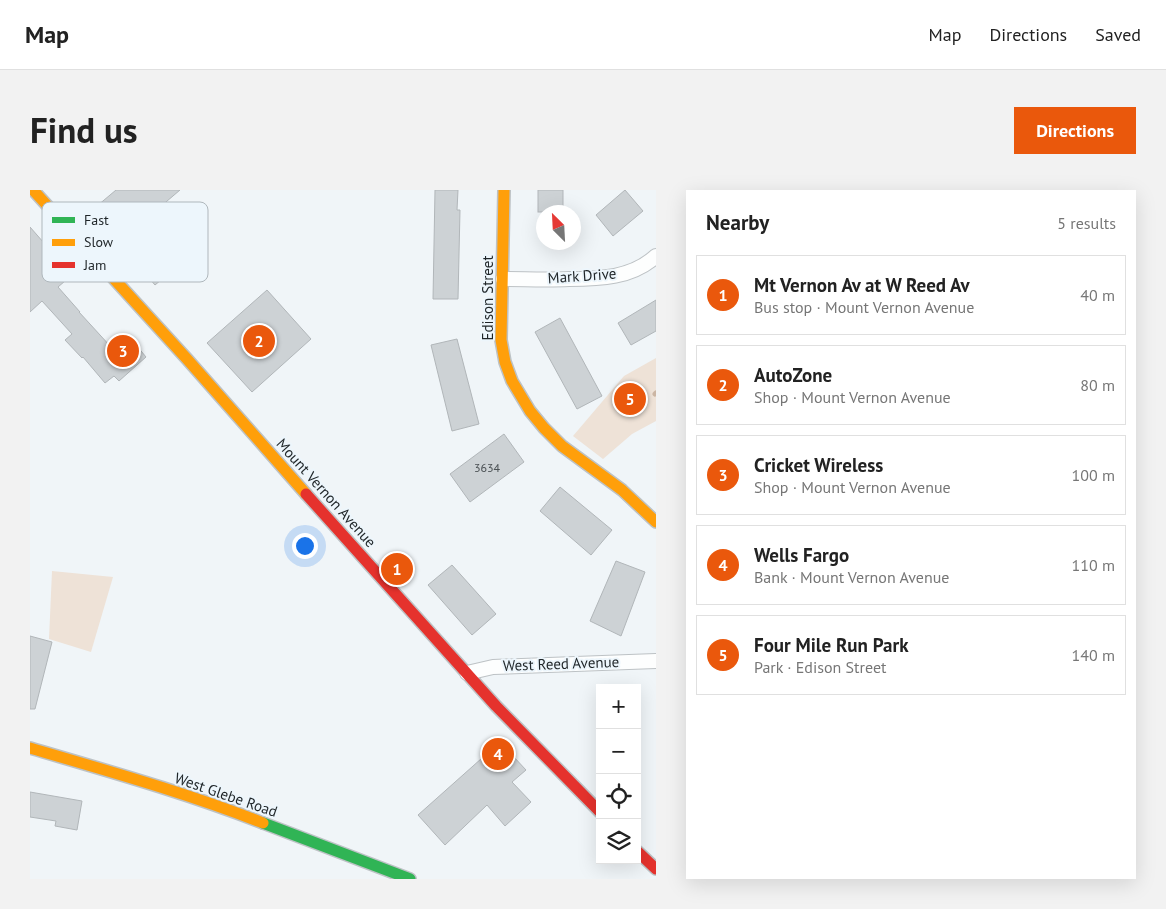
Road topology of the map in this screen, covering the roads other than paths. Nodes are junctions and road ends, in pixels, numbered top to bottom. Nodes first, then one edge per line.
1 (34, 190) edge
2 (504, 190) edge
3 (45, 202) edge
4 (656, 256) edge
5 (503, 279) junction
6 (117, 282) edge
7 (656, 522) edge
8 (656, 661) edge
9 (467, 673) junction
10 (30, 748) edge
11 (596, 808) edge
12 (641, 855) edge
13 (656, 869) edge
14 (410, 879) edge

1 - 3 main road, Mount Vernon Avenue
2 - 5 main road, Edison Street
4 - 5 street, Mark Drive
5 - 7 main road, Edison Street
6 - 9 main road, Mount Vernon Avenue
8 - 9 street, West Reed Avenue
9 - 11 main road, Mount Vernon Avenue
10 - 14 main road, West Glebe Road
12 - 13 main road

